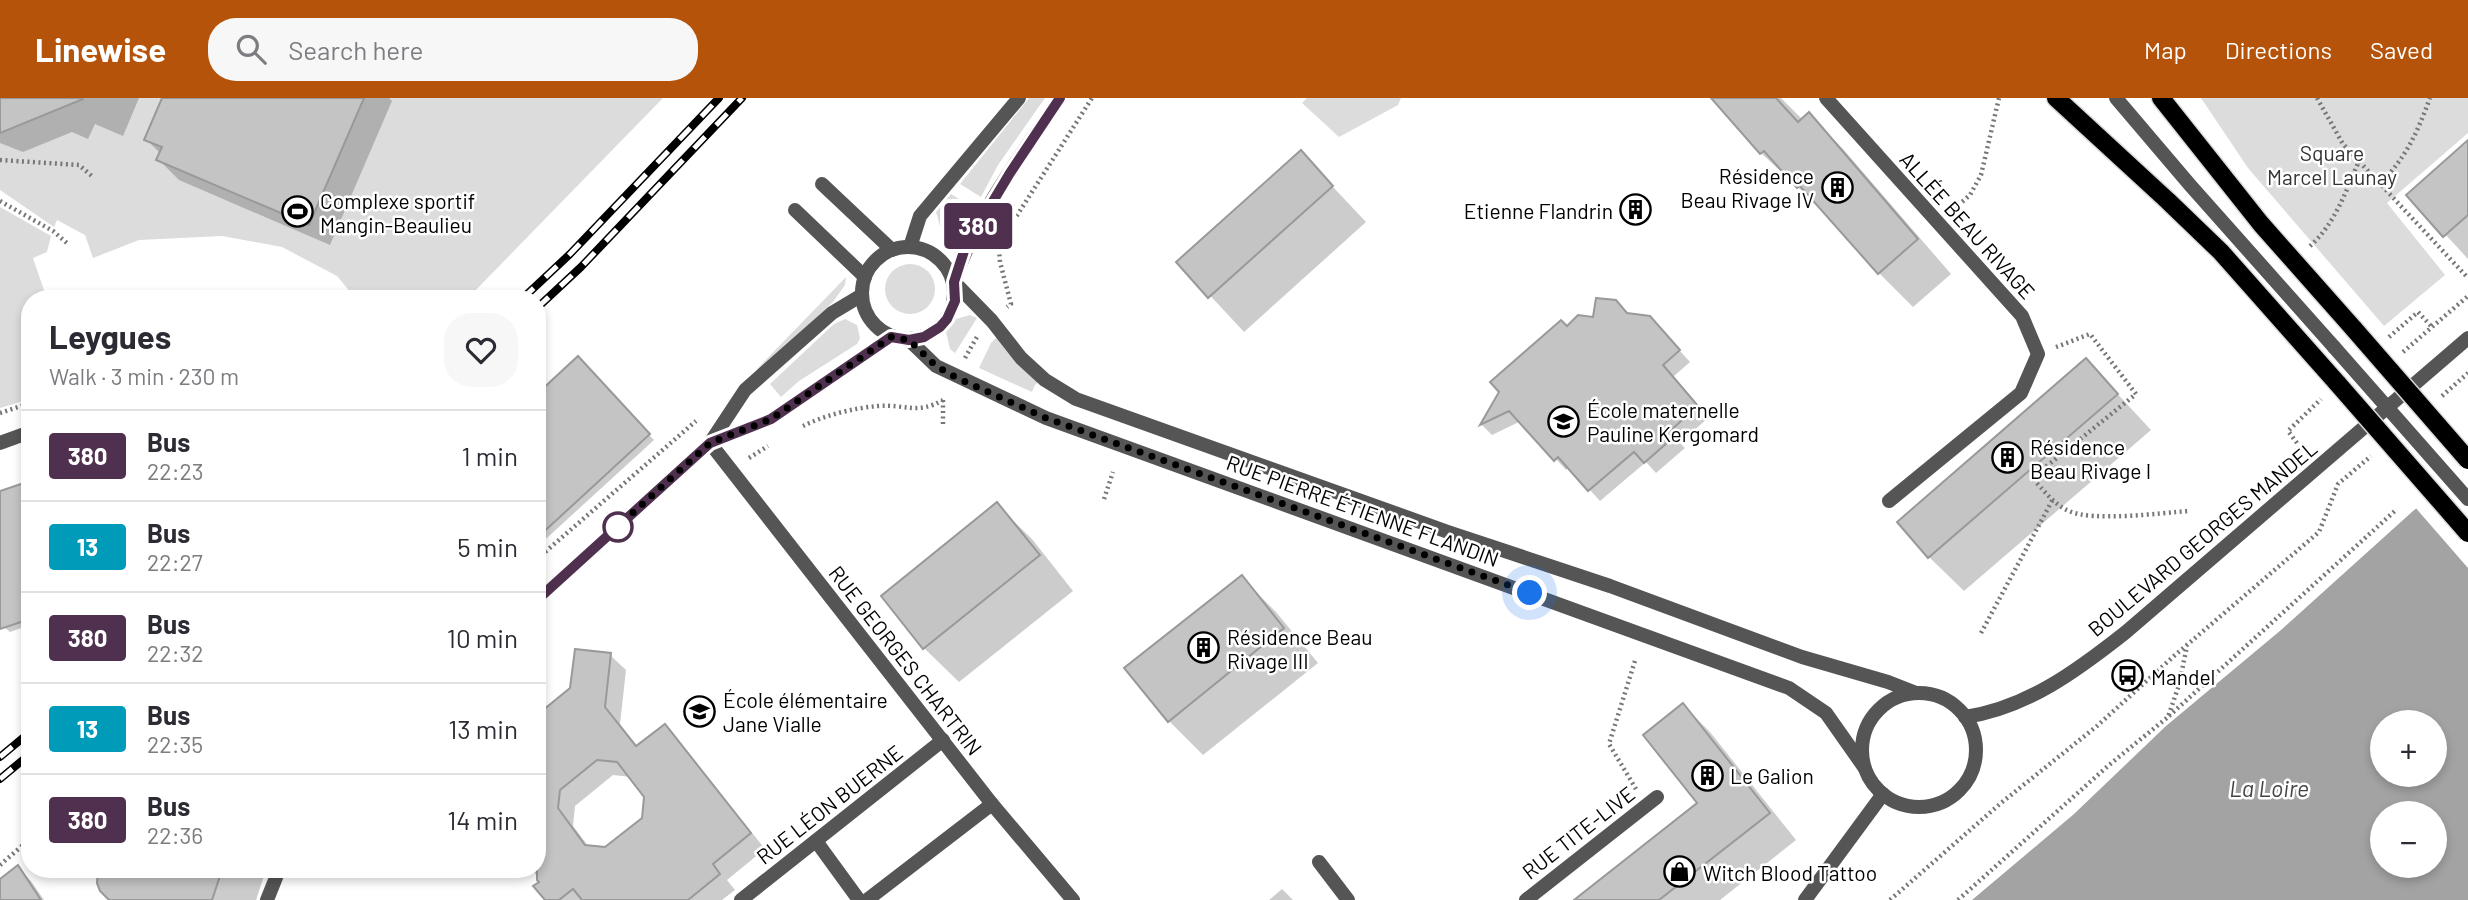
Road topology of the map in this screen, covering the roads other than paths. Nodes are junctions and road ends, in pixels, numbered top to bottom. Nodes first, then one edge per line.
1 (1019, 98) edge
2 (1060, 98) edge
3 (1826, 98) edge
4 (2056, 98) edge
5 (2116, 98) edge
6 (2161, 98) edge
7 (822, 184) dead end
8 (794, 210) dead end
9 (910, 247) junction
10 (892, 250) junction
11 (865, 277) junction
12 (954, 282) junction
13 (862, 295) junction
14 (891, 337) junction
15 (2468, 338) edge
16 (909, 340) junction
17 (21, 435) edge
18 (0, 443) edge
19 (710, 443) junction
20 (2468, 460) edge
21 (2468, 499) edge
22 (1889, 501) dead end
23 (2468, 533) edge
24 (546, 592) edge
25 (1916, 693) junction
26 (1965, 717) junction
27 (943, 740) junction
28 (1864, 767) junction
29 (1883, 794) junction
30 (1651, 802) road end
31 (992, 804) junction
32 (816, 841) junction
33 (1319, 862) dead end
34 (276, 878) edge
35 (267, 900) edge
36 (741, 900) edge
37 (859, 900) edge
38 (867, 900) edge
39 (1073, 900) edge
40 (1348, 900) edge
41 (1526, 900) edge
42 (1805, 900) edge

1 - 9 street
2 - 12 street
3 - 22 street, ALLÉE BEAU RIVAGE
4 - 23 main road, bridge
5 - 21 street, bridge
6 - 20 main road, bridge
7 - 10 street
8 - 11 street
9 - 10 street
9 - 12 street
10 - 11 street
11 - 13 street
12 - 16 street
12 - 25 street, RUE PIERRE ÉTIENNE FLANDIN
13 - 14 street
13 - 19 street
14 - 16 street
14 - 19 street
15 - 26 street, BOULEVARD GEORGES MANDEL
16 - 28 street, RUE PIERRE ÉTIENNE FLANDIN
17 - 18 street
19 - 24 street
19 - 27 street, RUE GEORGES CHARTRIN
25 - 26 street
25 - 28 street
26 - 29 street
27 - 31 street, RUE GEORGES CHARTRIN
27 - 32 street, RUE LÉON BUERNE
28 - 29 street
29 - 42 street
30 - 41 street, RUE TITE-LIVE
31 - 38 street
31 - 39 street, RUE GEORGES CHARTRIN
32 - 36 street, RUE LÉON BUERNE
32 - 37 street
33 - 40 street
34 - 35 street

